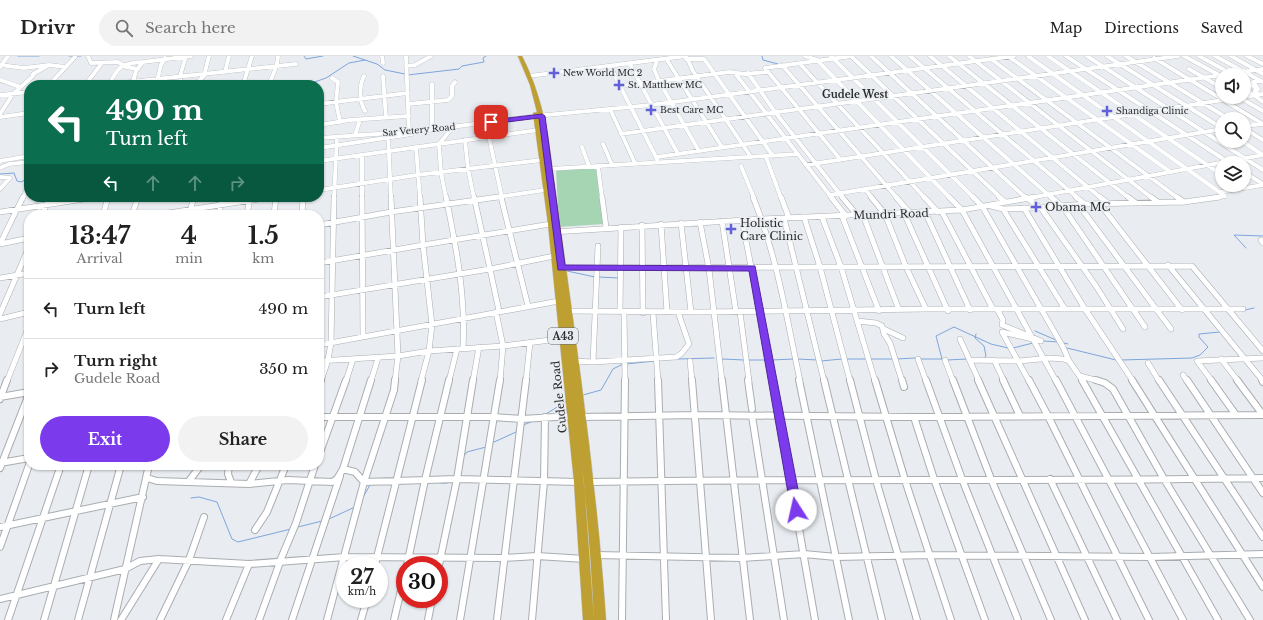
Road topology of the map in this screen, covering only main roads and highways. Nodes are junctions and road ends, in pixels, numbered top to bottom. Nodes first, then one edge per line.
1 (516, 56) edge
2 (520, 56) edge
3 (539, 116) junction
4 (553, 229) junction
5 (568, 338) junction
6 (589, 620) edge
7 (600, 620) edge

1 - 3 highway, Gudele Road / A43
2 - 3 highway, Gudele Road / A43
3 - 4 highway, Gudele Road / A43
3 - 4 highway, Gudele Road / A43
4 - 5 highway, Gudele Road / A43
4 - 5 highway, Gudele Road / A43
5 - 6 highway, Gudele Road / A43
5 - 7 highway, Gudele Road / A43

